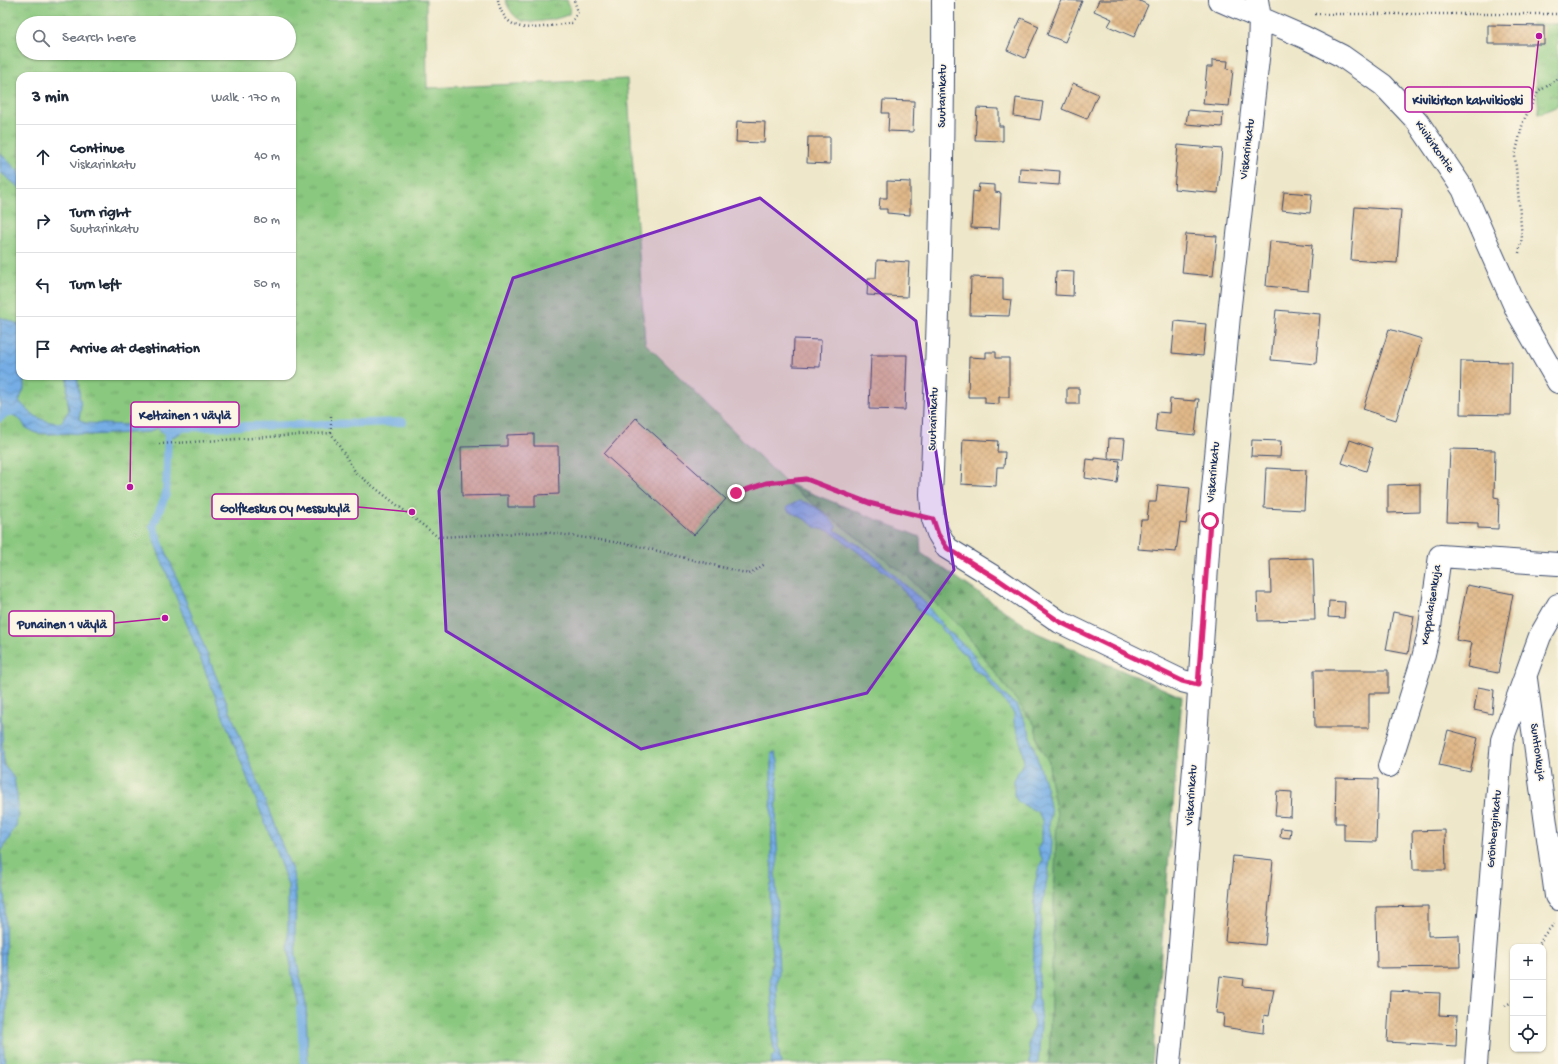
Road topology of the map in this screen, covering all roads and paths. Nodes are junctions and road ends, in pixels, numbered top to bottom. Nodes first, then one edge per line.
1 (498, 0) edge
2 (574, 0) edge
3 (943, 0) edge
4 (1219, 0) edge
5 (1259, 9) edge
6 (1309, 14) dead end
7 (1558, 14) edge
8 (1558, 79) edge
9 (1518, 261) dead end
10 (1558, 382) edge
11 (331, 416) dead end
12 (331, 433) junction
13 (159, 444) dead end
14 (736, 493) dead end
15 (933, 519) junction
16 (765, 564) dead end
17 (1558, 564) edge
18 (1558, 605) edge
19 (1526, 676) junction
20 (1198, 685) junction
21 (1389, 766) dead end
22 (1558, 899) edge
23 (1558, 921) edge
24 (1540, 944) edge
25 (1168, 1064) edge
26 (1476, 1064) edge

1 - 2 path
3 - 15 street, Suutarinkatu
4 - 5 street, Kivikirkontie
5 - 10 street, Kivikirkontie
5 - 20 street, Viskarinkatu
6 - 7 path
8 - 9 path
11 - 12 path
12 - 13 path
12 - 16 path
14 - 15 path
15 - 20 street, Suutarinkatu
17 - 21 street, Kappalaisenkuja
18 - 19 street, Grönberginkatu
19 - 22 street, Suntionkuja
19 - 26 street, Grönberginkatu
20 - 25 street, Viskarinkatu
23 - 24 path

